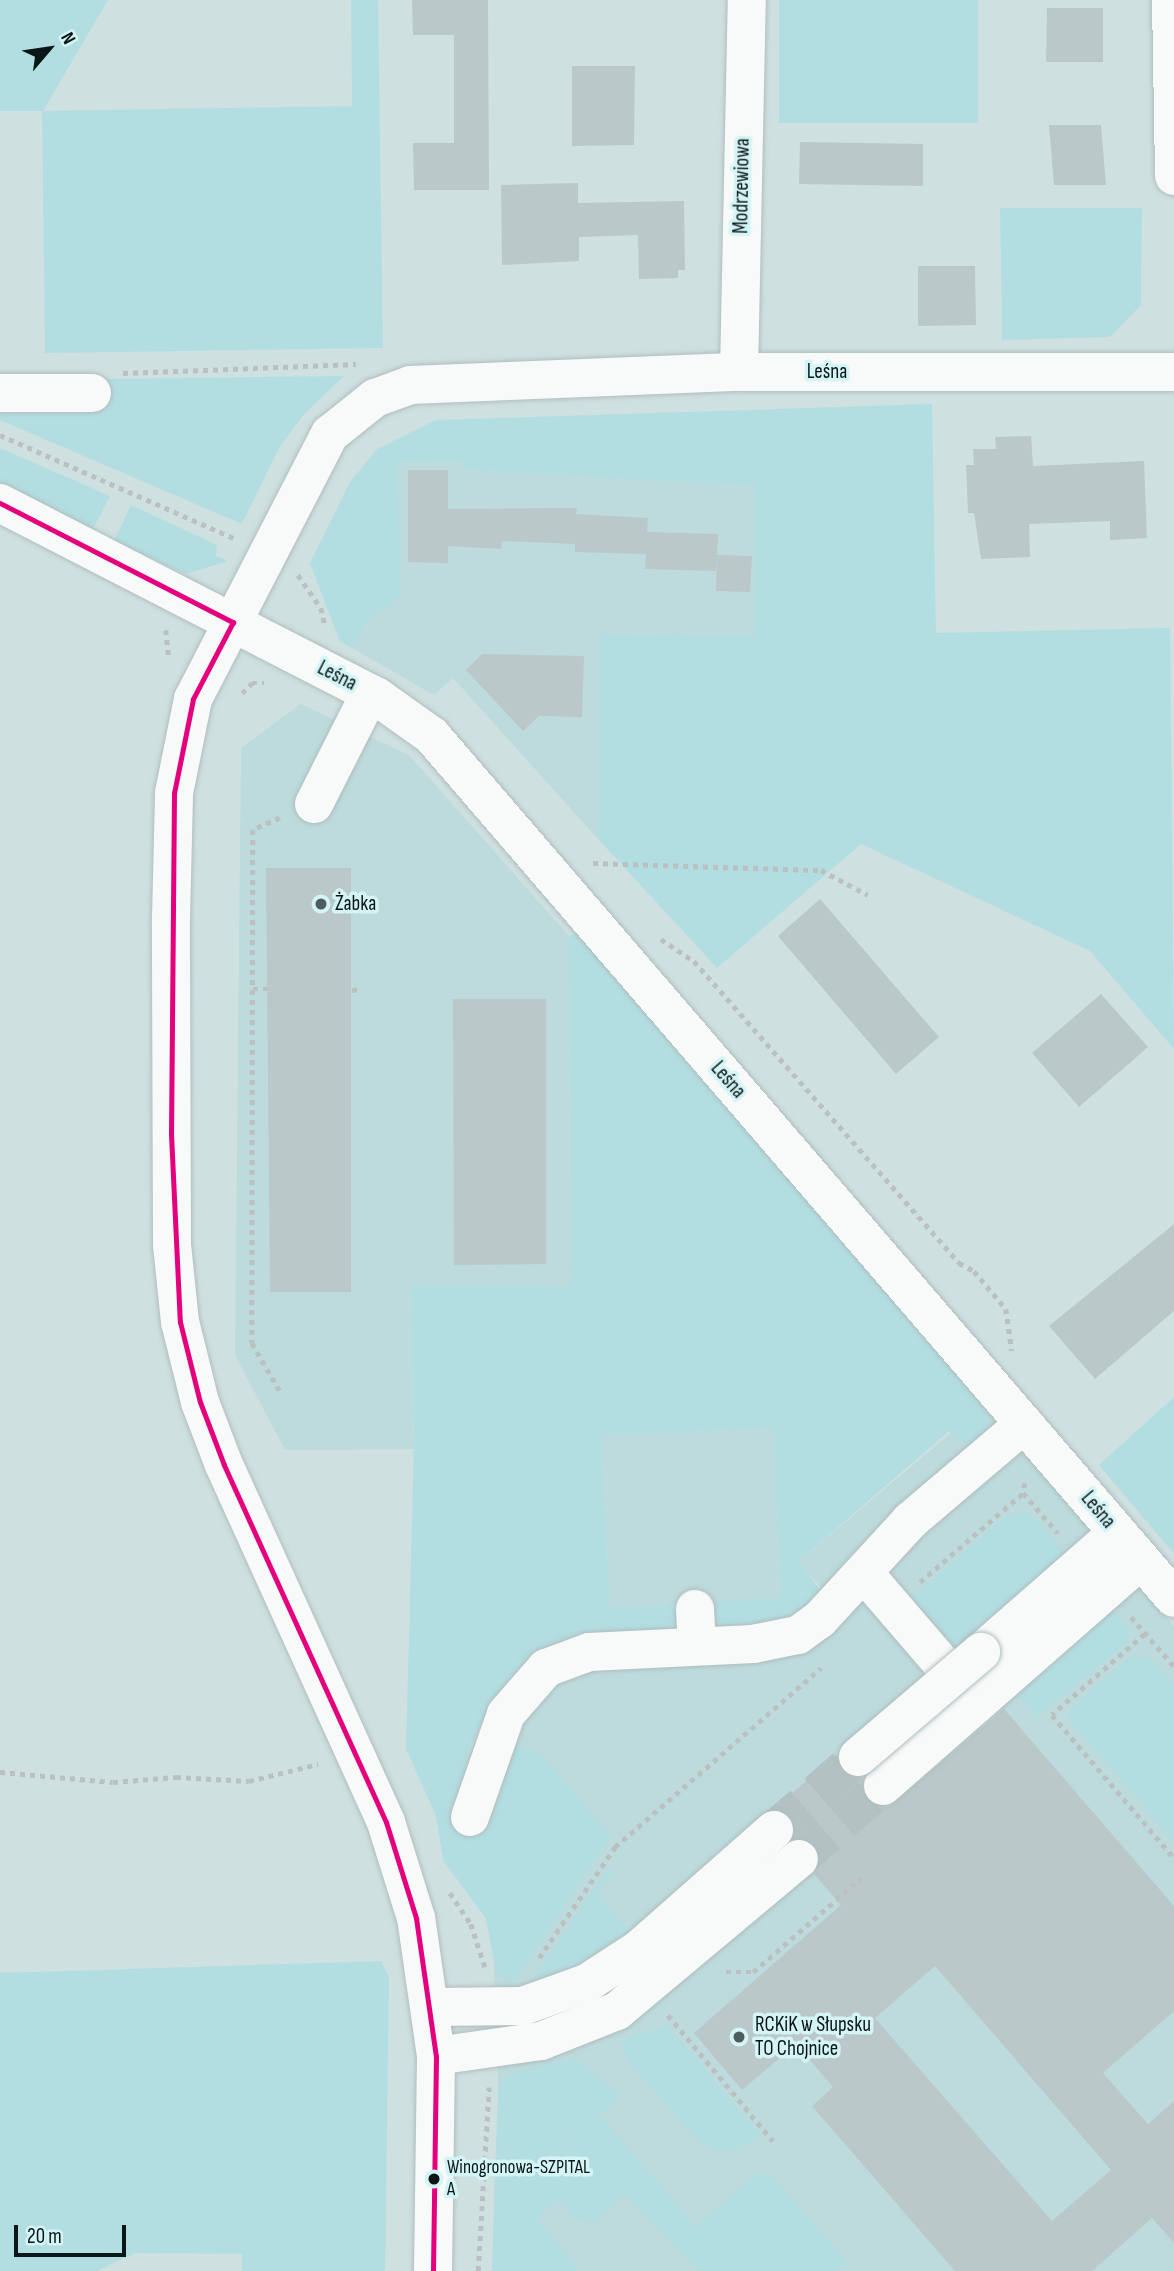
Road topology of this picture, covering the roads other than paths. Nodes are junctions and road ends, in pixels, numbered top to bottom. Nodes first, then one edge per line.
1 (747, 0) edge
2 (1171, 0) edge
3 (1174, 176) edge
4 (738, 372) junction
5 (1174, 372) edge
6 (0, 393) edge
7 (93, 393) dead end
8 (0, 503) edge
9 (233, 622) junction
10 (370, 693) junction
11 (314, 804) road end
12 (1024, 1424) junction
13 (1129, 1547) junction
14 (864, 1573) junction
15 (1174, 1598) edge
16 (695, 1609) dead end
17 (697, 1646) junction
18 (944, 1666) dead end
19 (858, 1757) tunnel mouth
20 (883, 1786) tunnel mouth
21 (470, 1817) dead end
22 (774, 1830) tunnel mouth
23 (799, 1859) tunnel mouth
24 (431, 2007) junction
25 (436, 2056) junction
26 (433, 2271) edge

1 - 4 street, Modrzewiowa
2 - 3 street
4 - 5 street, Leśna
4 - 9 street, Leśna
6 - 7 street
8 - 9 street, Leśna
9 - 10 street, Leśna
9 - 24 street
10 - 11 street
10 - 12 street, Leśna
12 - 13 street, Leśna
12 - 14 street
13 - 15 street, Leśna
13 - 19 street, bridge
13 - 20 street
14 - 17 street
14 - 18 street
16 - 17 street
17 - 21 street
22 - 24 street
23 - 25 street
24 - 25 street
25 - 26 street

